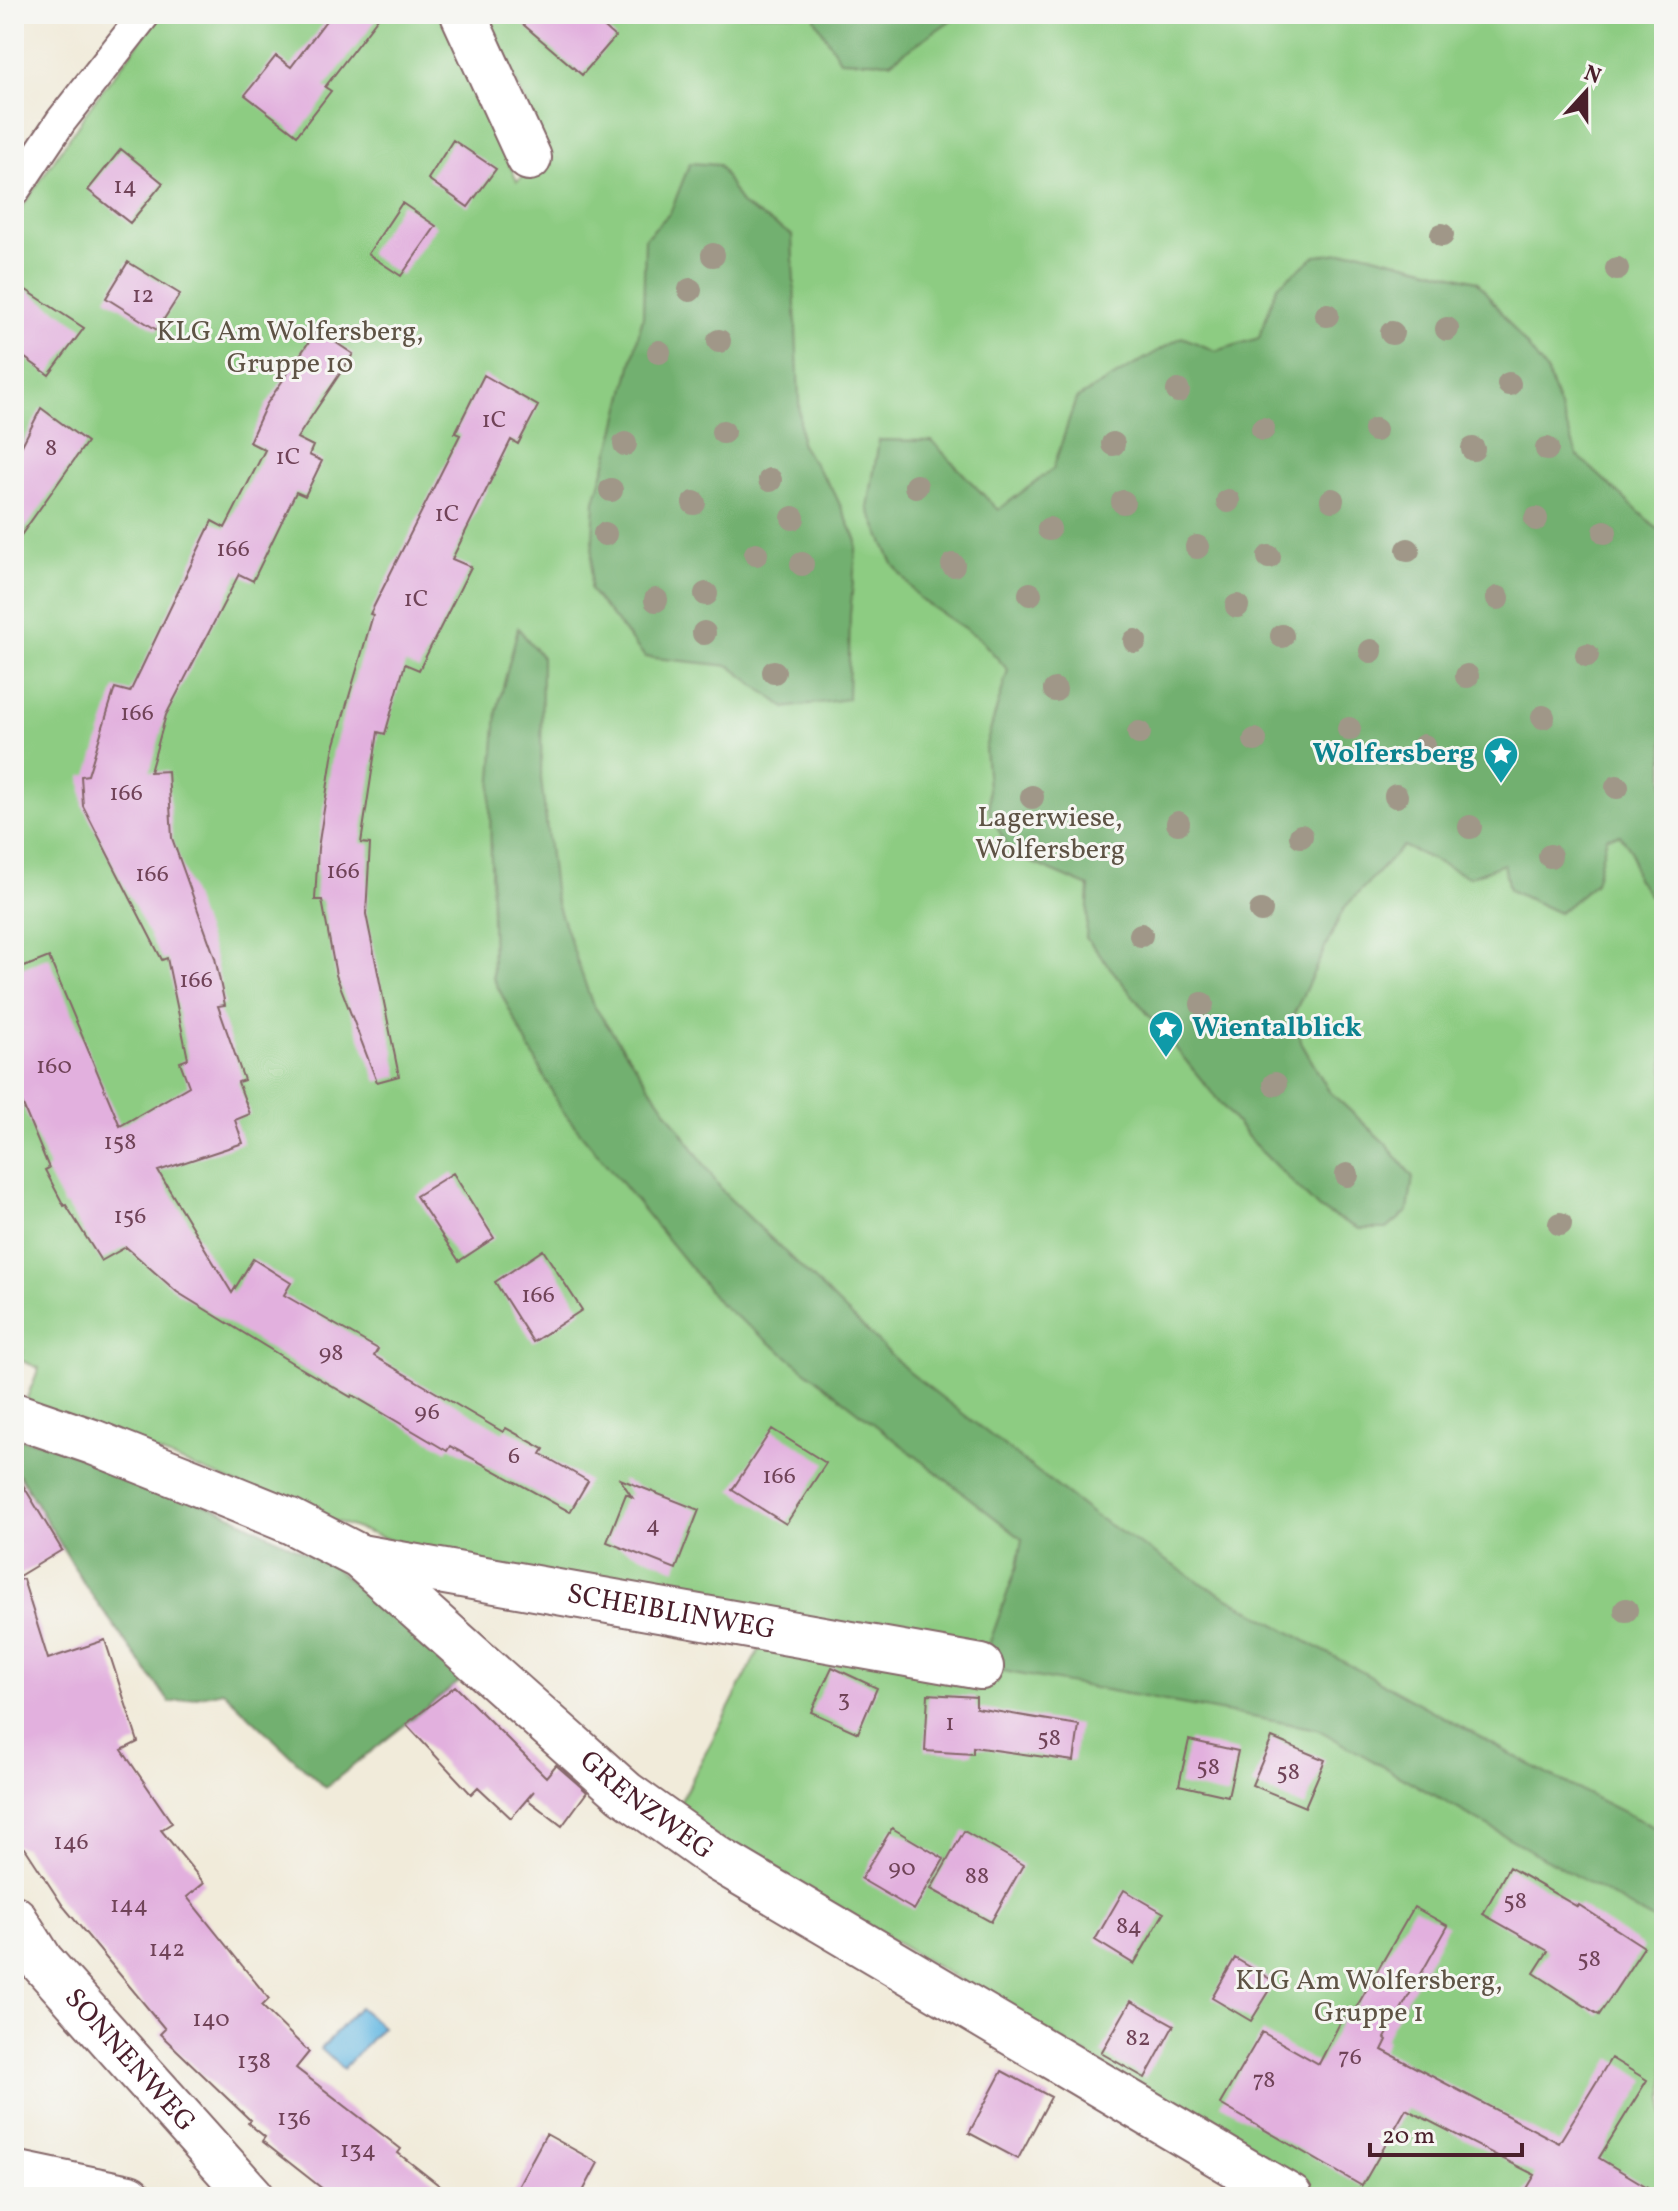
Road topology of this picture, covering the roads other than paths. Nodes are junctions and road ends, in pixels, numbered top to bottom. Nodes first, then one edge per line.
1 (145, 14) edge
2 (463, 14) edge
3 (529, 158) dead end
4 (14, 191) edge
5 (14, 1415) edge
6 (360, 1557) junction
7 (981, 1667) dead end
8 (14, 1918) edge
9 (14, 2173) edge
10 (129, 2197) edge
11 (252, 2197) edge
12 (1290, 2197) edge

1 - 4 lane
2 - 3 street
5 - 6 street, GRENZWEG
6 - 7 street, SCHEIBLINWEG
6 - 12 street, GRENZWEG
8 - 11 street, SONNENWEG
9 - 10 street

